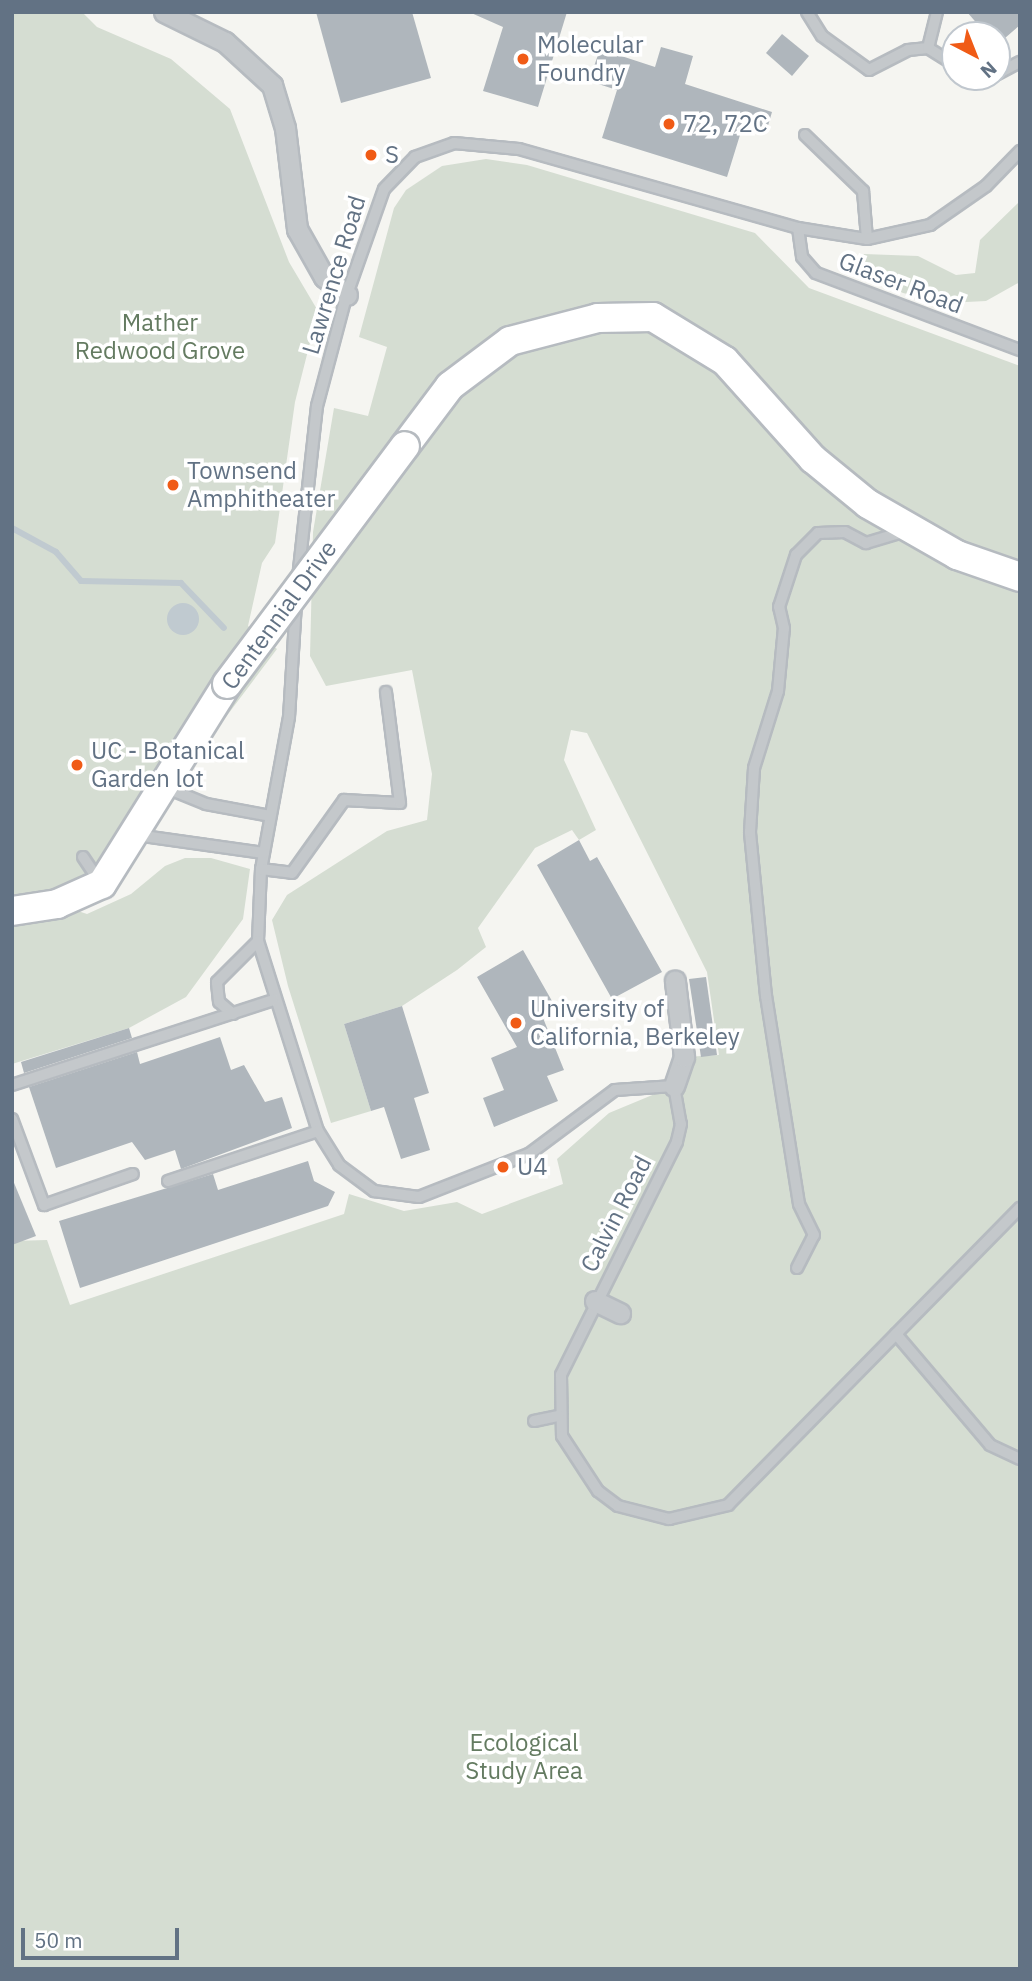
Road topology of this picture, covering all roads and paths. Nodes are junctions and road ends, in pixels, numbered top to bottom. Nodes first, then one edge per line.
1 (164, 12) edge
2 (807, 12) edge
3 (937, 12) edge
4 (928, 48) junction
5 (941, 56) edge
6 (805, 135) dead end
7 (1020, 151) edge
8 (798, 228) junction
9 (867, 239) junction
10 (346, 295) junction
11 (1020, 350) edge
12 (909, 529) junction
13 (1020, 578) edge
14 (386, 692) dead end
15 (160, 786) junction
16 (270, 816) junction
17 (136, 835) junction
18 (264, 853) junction
19 (83, 857) dead end
20 (261, 869) junction
21 (102, 884) junction
22 (12, 911) edge
23 (258, 941) junction
24 (675, 981) dead end
25 (274, 1000) junction
26 (233, 1014) junction
27 (12, 1085) edge
28 (674, 1086) junction
29 (12, 1119) edge
30 (318, 1131) junction
31 (133, 1174) dead end
32 (168, 1181) dead end
33 (1020, 1208) edge
34 (797, 1268) dead end
35 (595, 1301) junction
36 (620, 1313) dead end
37 (896, 1335) junction
38 (558, 1416) junction
39 (534, 1421) dead end
40 (1020, 1459) edge

1 - 10 street
2 - 4 lane
3 - 4 lane
4 - 5 lane
6 - 9 lane
7 - 9 lane, Lawrence Road
8 - 9 lane, Lawrence Road
8 - 10 lane, Lawrence Road
8 - 11 lane, Glaser Road
10 - 16 lane, Lawrence Road
12 - 13 street, Centennial Drive
12 - 15 street, Centennial Drive, bridge
12 - 34 lane
14 - 20 lane
15 - 16 lane
15 - 17 street, Centennial Drive
16 - 18 lane, Lawrence Road
17 - 18 lane
17 - 21 street, Centennial Drive
18 - 20 lane
19 - 21 lane
20 - 23 lane
21 - 22 street
23 - 25 lane
23 - 26 lane
24 - 28 street
25 - 26 lane
25 - 30 lane
26 - 27 lane
28 - 30 lane
28 - 35 lane, Calvin Road
29 - 31 lane
30 - 32 lane
33 - 37 lane, Calvin Road
35 - 36 street
35 - 38 lane, Calvin Road
37 - 38 lane, Calvin Road
37 - 40 lane
38 - 39 lane

